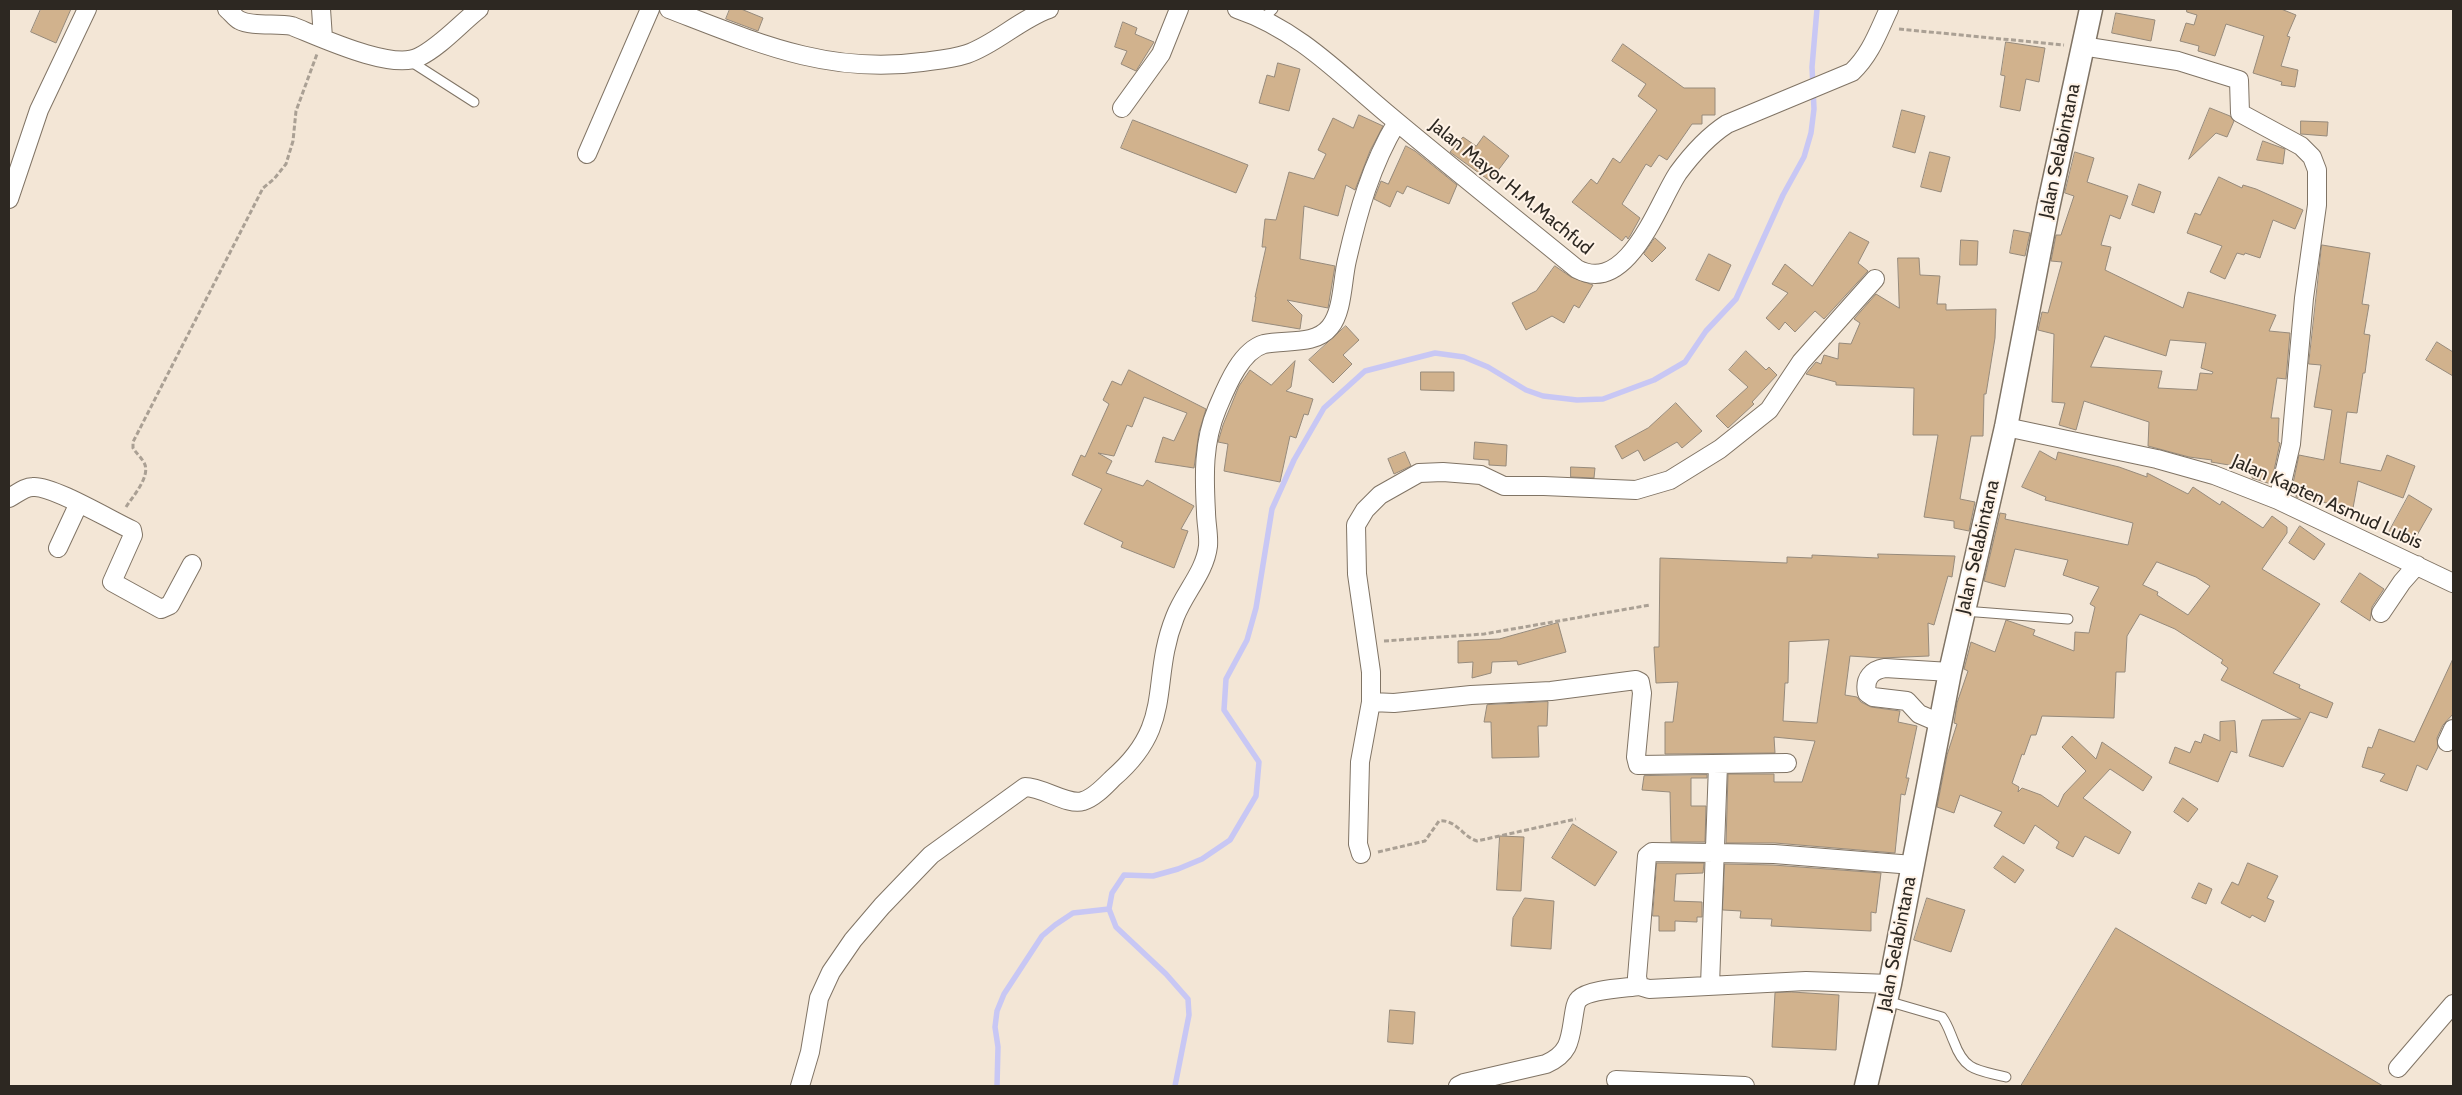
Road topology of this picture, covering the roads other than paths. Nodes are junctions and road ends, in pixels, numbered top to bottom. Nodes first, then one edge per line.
1 (87, 9) edge
2 (227, 9) edge
3 (321, 9) edge
4 (479, 9) edge
5 (650, 9) edge
6 (669, 9) edge
7 (1050, 9) edge
8 (1179, 9) edge
9 (1237, 9) edge
10 (1889, 9) edge
11 (2091, 9) edge
12 (1268, 13) edge
13 (322, 38) junction
14 (2082, 46) junction
15 (410, 60) junction
16 (474, 102) dead end
17 (1122, 108) dead end
18 (1397, 122) junction
19 (587, 154) dead end
20 (9, 199) edge
21 (1875, 279) dead end
22 (2006, 427) junction
23 (9, 498) edge
24 (2278, 500) junction
25 (79, 503) junction
26 (58, 548) dead end
27 (192, 564) dead end
28 (2417, 565) junction
29 (2453, 583) edge
30 (1964, 612) junction
31 (2381, 613) dead end
32 (2068, 619) dead end
33 (1950, 672) junction
34 (1371, 702) junction
35 (1940, 723) junction
36 (1787, 763) dead end
37 (1718, 765) junction
38 (1714, 852) junction
39 (1361, 854) road end
40 (1913, 865) junction
41 (1710, 985) junction
42 (1639, 986) junction
43 (1888, 992) junction
44 (2453, 1004) edge
45 (2398, 1068) dead end
46 (2006, 1077) dead end
47 (1616, 1080) dead end
48 (800, 1086) edge
49 (1458, 1086) edge
50 (1745, 1086) edge
51 (1866, 1086) edge

1 - 20 street
2 - 13 street
3 - 13 street
4 - 15 street
5 - 19 street
6 - 7 street
8 - 17 street
9 - 12 street, Jalan Mayor H.M.Machfud
10 - 18 street, Jalan Mayor H.M.Machfud
11 - 14 street, Jalan Selabintana
12 - 18 street, Jalan Mayor H.M.Machfud
13 - 15 street
14 - 22 street, Jalan Selabintana
14 - 24 street
15 - 16 lane
18 - 48 street
21 - 34 street
22 - 24 street, Jalan Kapten Asmud Lubis
22 - 30 street, Jalan Selabintana
23 - 25 street
24 - 28 street, Jalan Kapten Asmud Lubis
25 - 26 street
25 - 27 street
28 - 29 street, Jalan Kapten Asmud Lubis
28 - 31 street
30 - 32 lane
30 - 33 street, Jalan Selabintana
33 - 35 street, Jalan Selabintana
33 - 35 street
34 - 37 street
34 - 39 street
35 - 40 street, Jalan Selabintana
36 - 37 street
37 - 38 street
38 - 40 street
38 - 41 street
38 - 42 street
40 - 43 street, Jalan Selabintana
41 - 42 street
41 - 43 street
42 - 49 street
43 - 46 lane
43 - 51 street, Jalan Selabintana
44 - 45 street
47 - 50 street

